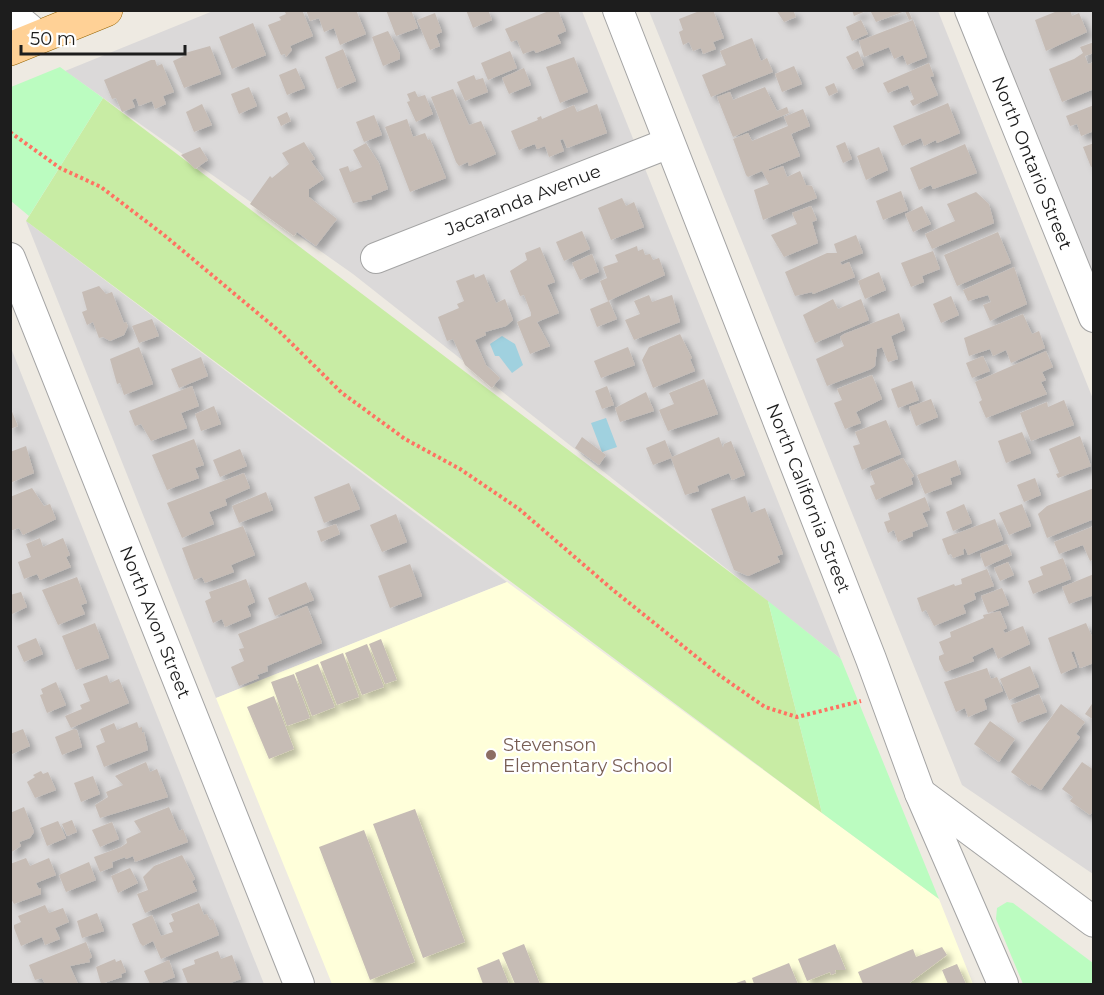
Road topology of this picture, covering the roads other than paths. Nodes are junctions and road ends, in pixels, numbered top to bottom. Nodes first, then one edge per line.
1 (106, 10) edge
2 (618, 10) edge
3 (970, 10) edge
4 (10, 13) edge
5 (25, 43) edge
6 (669, 143) junction
7 (10, 258) edge
8 (376, 258) dead end
9 (1094, 317) edge
10 (920, 793) junction
11 (1094, 922) edge
12 (299, 984) edge
13 (1003, 984) edge

1 - 5 main road
2 - 6 street, North California Street
3 - 9 street, North Ontario Street
4 - 5 street
6 - 8 street, Jacaranda Avenue
6 - 10 street, North California Street
7 - 12 street, North Avon Street
10 - 11 street
10 - 13 street, North California Street

